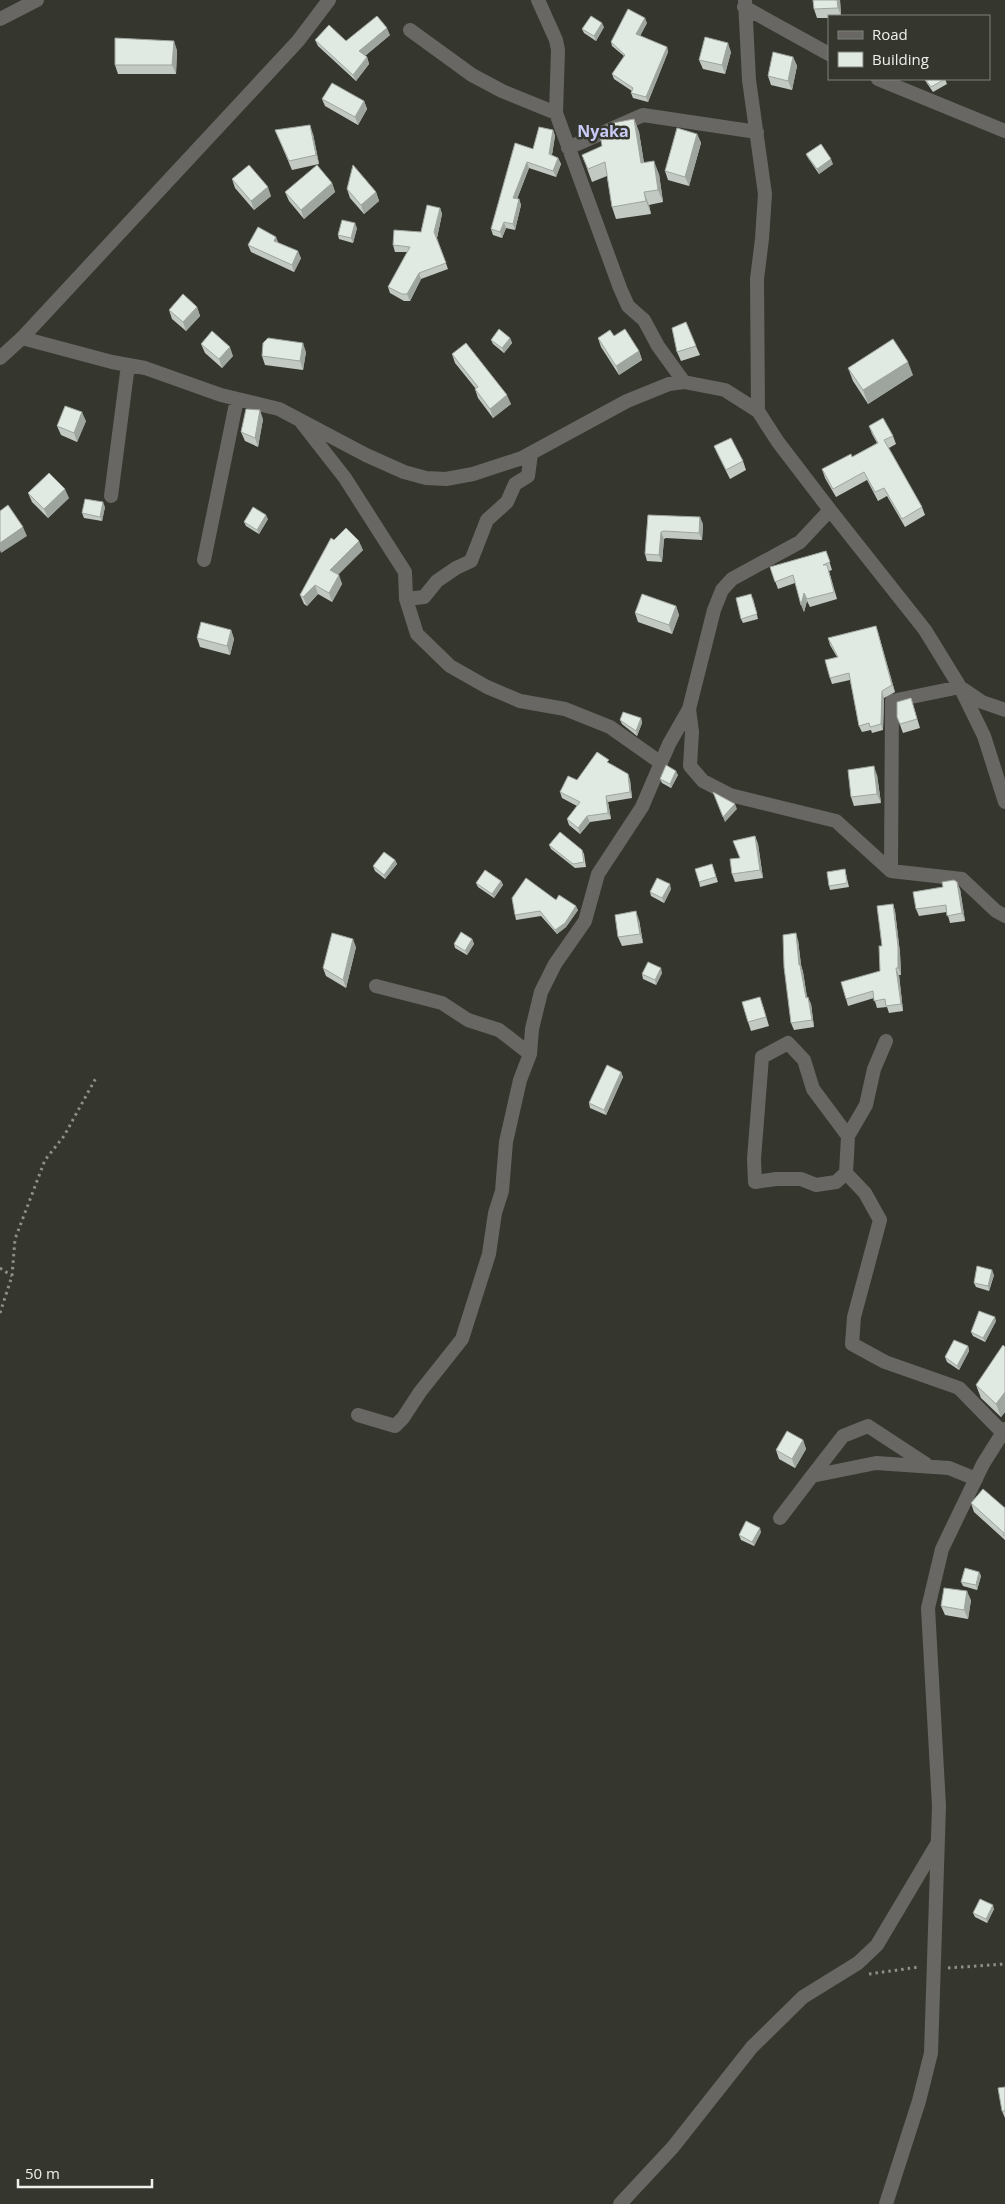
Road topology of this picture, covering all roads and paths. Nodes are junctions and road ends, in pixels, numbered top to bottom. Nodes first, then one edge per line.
1 (37, 0) edge
2 (330, 0) edge
3 (538, 0) edge
4 (744, 4) edge
5 (0, 19) edge
6 (410, 30) dead end
7 (828, 53) edge
8 (880, 80) edge
9 (556, 113) junction
10 (1005, 131) edge
11 (757, 132) junction
12 (568, 148) junction
13 (22, 338) junction
14 (0, 358) edge
15 (128, 365) junction
16 (684, 382) junction
17 (237, 399) junction
18 (758, 411) junction
19 (300, 420) junction
20 (531, 454) junction
21 (111, 496) dead end
22 (830, 510) junction
23 (204, 560) dead end
24 (406, 599) junction
25 (960, 687) junction
26 (689, 708) junction
27 (1005, 710) edge
28 (661, 763) junction
29 (1005, 802) edge
30 (891, 871) junction
31 (1005, 916) edge
32 (376, 986) dead end
33 (886, 1040) dead end
34 (530, 1054) junction
35 (97, 1076) dead end
36 (848, 1136) junction
37 (846, 1173) junction
38 (0, 1268) edge
39 (12, 1276) junction
40 (0, 1313) edge
41 (358, 1415) dead end
42 (1004, 1431) edge
43 (929, 1466) junction
44 (812, 1476) junction
45 (976, 1479) junction
46 (780, 1518) dead end
47 (938, 1841) junction
48 (620, 2204) edge
49 (886, 2204) edge

1 - 5 street
2 - 13 street
3 - 9 street
4 - 7 street
4 - 11 street
6 - 9 street
8 - 10 street
9 - 12 street
11 - 12 street
11 - 18 street
12 - 16 street
13 - 14 street
13 - 15 street
15 - 17 street
15 - 21 street
16 - 18 street
16 - 20 street
17 - 19 street
17 - 23 street
18 - 22 street
19 - 20 street
19 - 24 street
20 - 24 street
22 - 25 street
22 - 26 street
24 - 28 street
25 - 27 street
25 - 29 street
25 - 30 street
26 - 28 street
26 - 30 street
28 - 34 street
30 - 31 street
32 - 34 street
33 - 36 street
34 - 41 street
35 - 39 path
36 - 37 street
36 - 37 street
37 - 42 street
38 - 39 path
39 - 40 path
42 - 45 street
43 - 44 street
43 - 44 street
43 - 45 street
44 - 46 street
45 - 47 street
47 - 48 street
47 - 49 street

